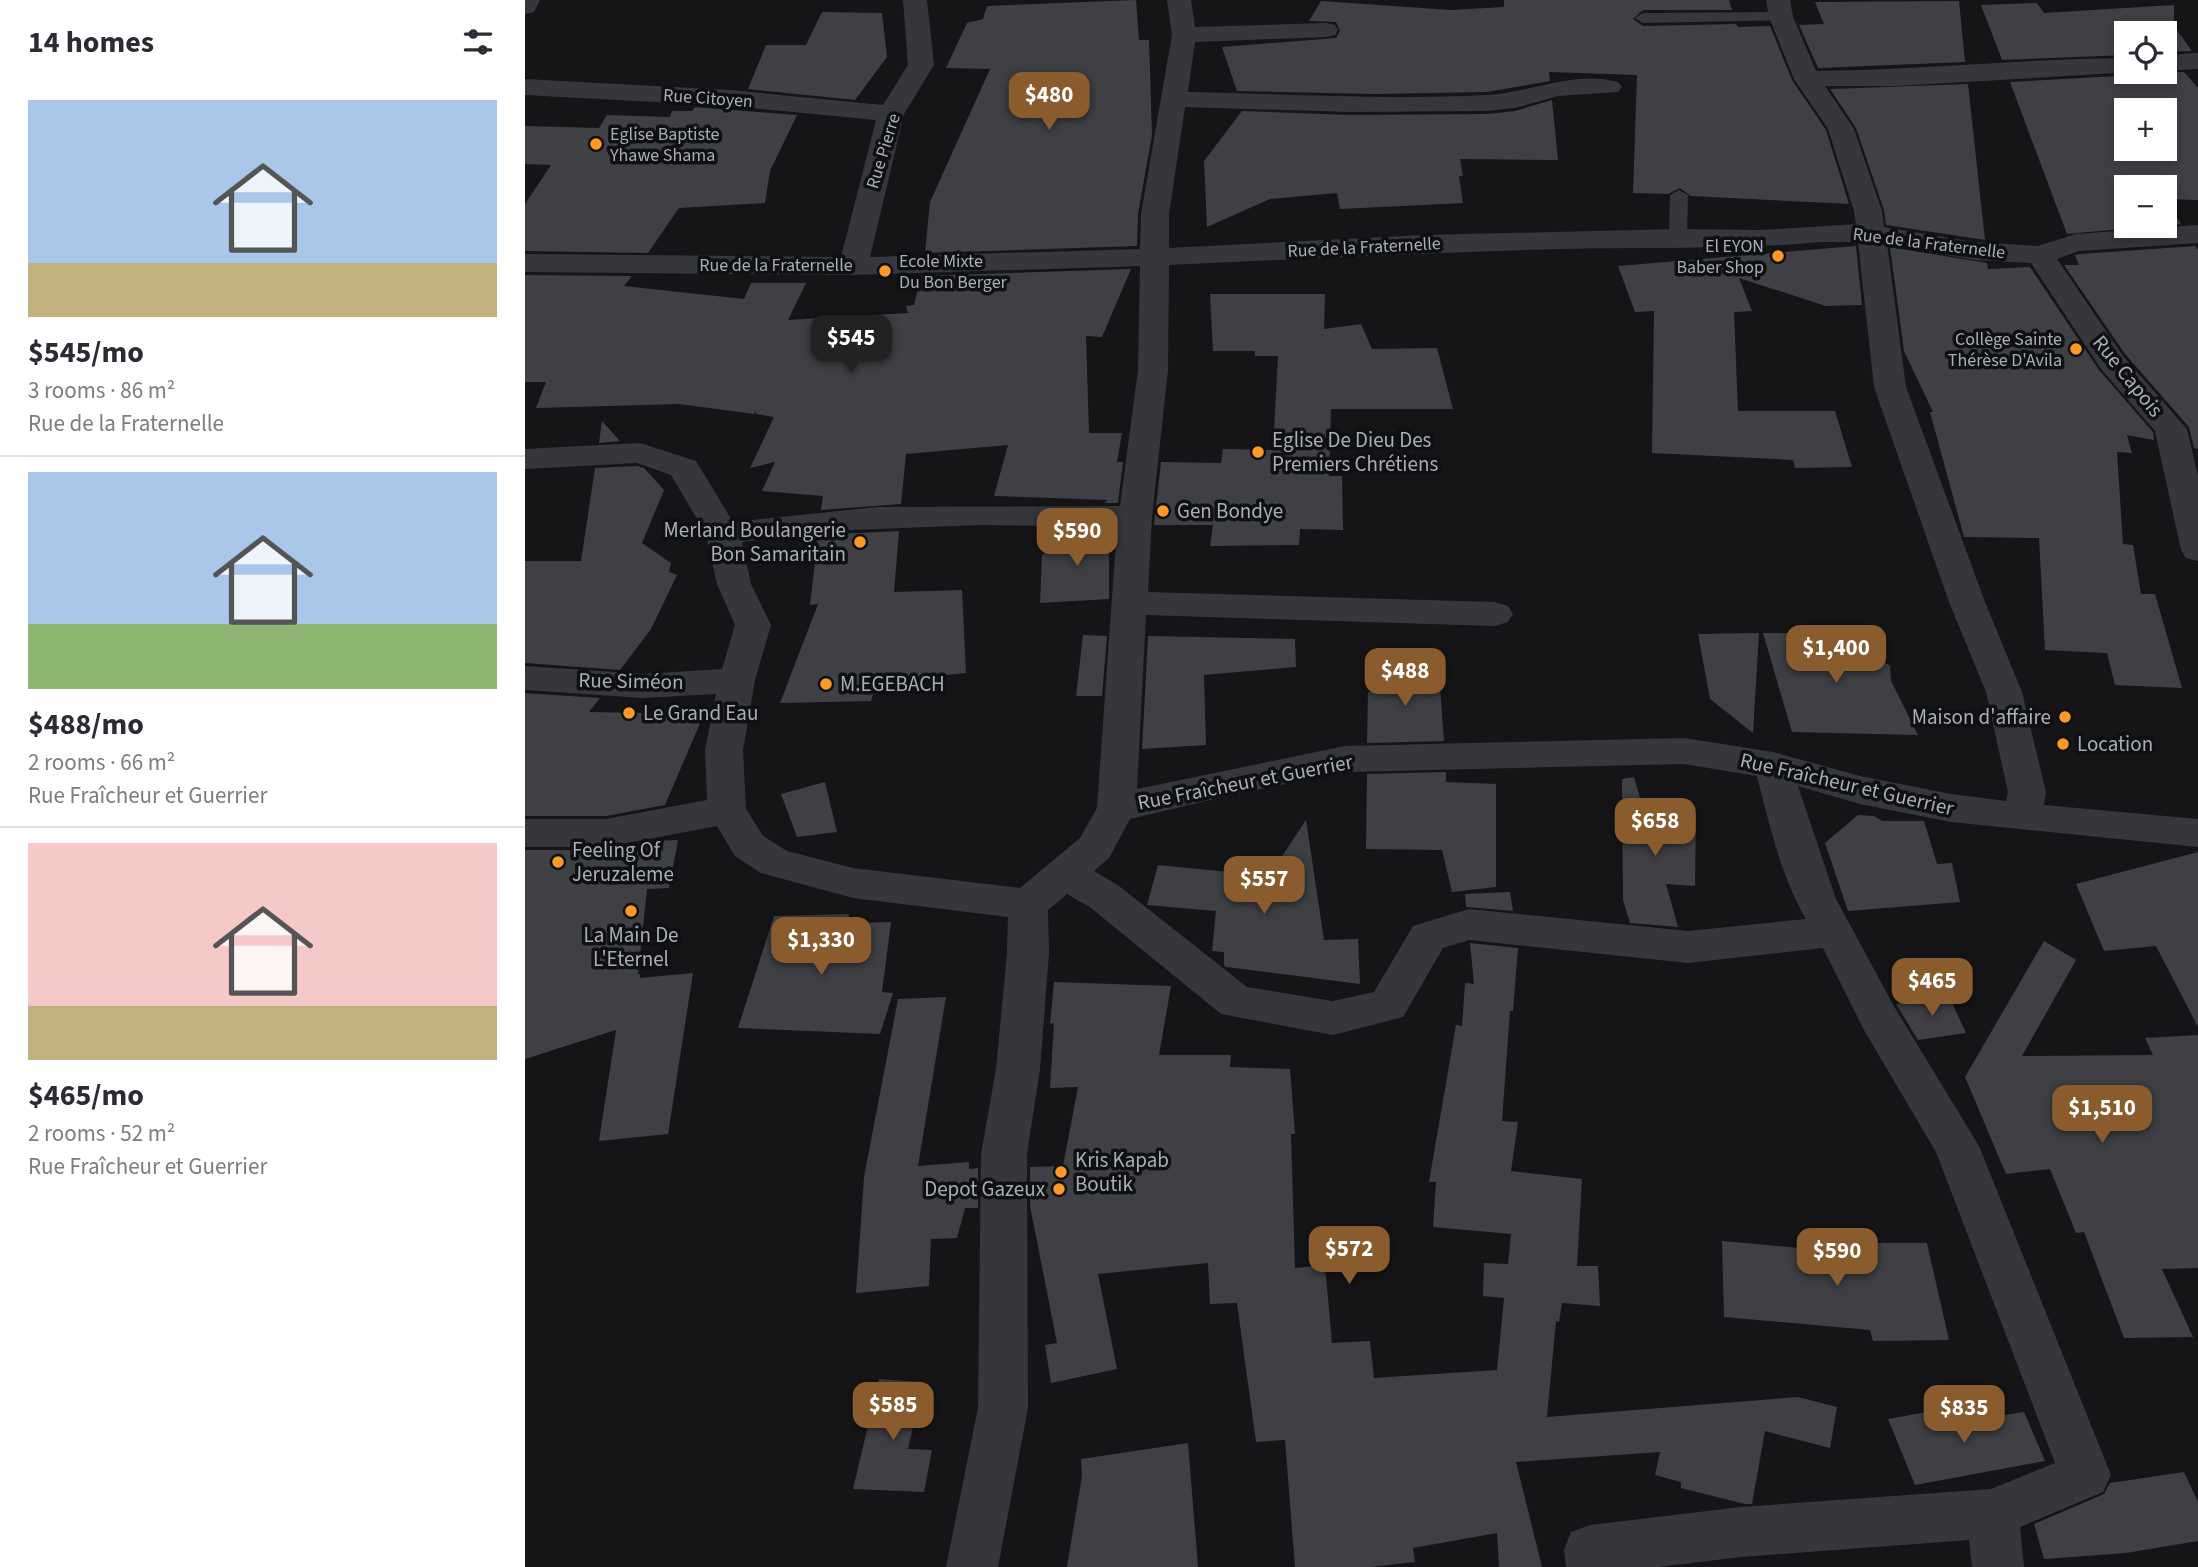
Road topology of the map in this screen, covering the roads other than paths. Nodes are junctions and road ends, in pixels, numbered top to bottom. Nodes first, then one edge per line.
1 (529, 0) edge
2 (915, 0) edge
3 (1179, 0) edge
4 (525, 7) edge
5 (1780, 9) edge
6 (1643, 18) dead end
7 (1326, 30) dead end
8 (1184, 35) junction
9 (2198, 61) edge
10 (2177, 62) edge
11 (2114, 65) edge
12 (1807, 79) junction
13 (525, 87) edge
14 (1609, 87) dead end
15 (1175, 99) junction
16 (891, 114) junction
17 (1679, 195) dead end
18 (1870, 233) junction
19 (2198, 234) edge
20 (1678, 238) junction
21 (2040, 255) junction
22 (1154, 257) junction
23 (525, 263) edge
24 (853, 266) junction
25 (525, 459) edge
26 (1135, 517) junction
27 (723, 534) junction
28 (2198, 550) edge
29 (1129, 603) junction
30 (1495, 614) dead end
31 (525, 678) edge
32 (737, 680) junction
33 (1773, 765) junction
34 (1116, 808) junction
35 (727, 810) junction
36 (2023, 817) junction
37 (525, 833) edge
38 (2198, 833) edge
39 (1064, 873) junction
40 (1028, 904) junction
41 (1835, 931) junction
42 (1992, 1514) junction
43 (972, 1567) edge
44 (1593, 1567) edge
45 (1998, 1567) edge

1 - 4 street
2 - 16 street, Rue Pierre
3 - 8 street
5 - 6 lane
5 - 12 street
7 - 8 street
8 - 15 street
9 - 10 street
11 - 12 street
12 - 18 street
13 - 16 street, Rue Citoyen
14 - 15 street
15 - 22 street
16 - 24 street, Rue Pierre
17 - 20 lane
18 - 20 street, Rue de la Fraternelle
18 - 21 street, Rue de la Fraternelle
18 - 36 street
19 - 21 street, Rue de la Fraternelle
20 - 22 street, Rue de la Fraternelle
21 - 28 street, Rue Capois
22 - 24 street, Rue de la Fraternelle
22 - 26 street
23 - 24 street, Rue de la Fraternelle
25 - 27 street
26 - 27 street
26 - 29 street
27 - 32 street
29 - 30 street
29 - 34 street
31 - 32 street, Rue Siméon
32 - 35 street
33 - 34 street, Rue Fraîcheur et Guerrier
33 - 36 street, Rue Fraîcheur et Guerrier
33 - 41 street
34 - 39 street, Rue Fraîcheur et Guerrier
35 - 37 street
35 - 40 street
36 - 38 street, Rue Fraîcheur et Guerrier
39 - 40 street, Rue Fraîcheur et Guerrier
39 - 41 street
40 - 43 street
41 - 42 street
42 - 44 street
42 - 45 street

